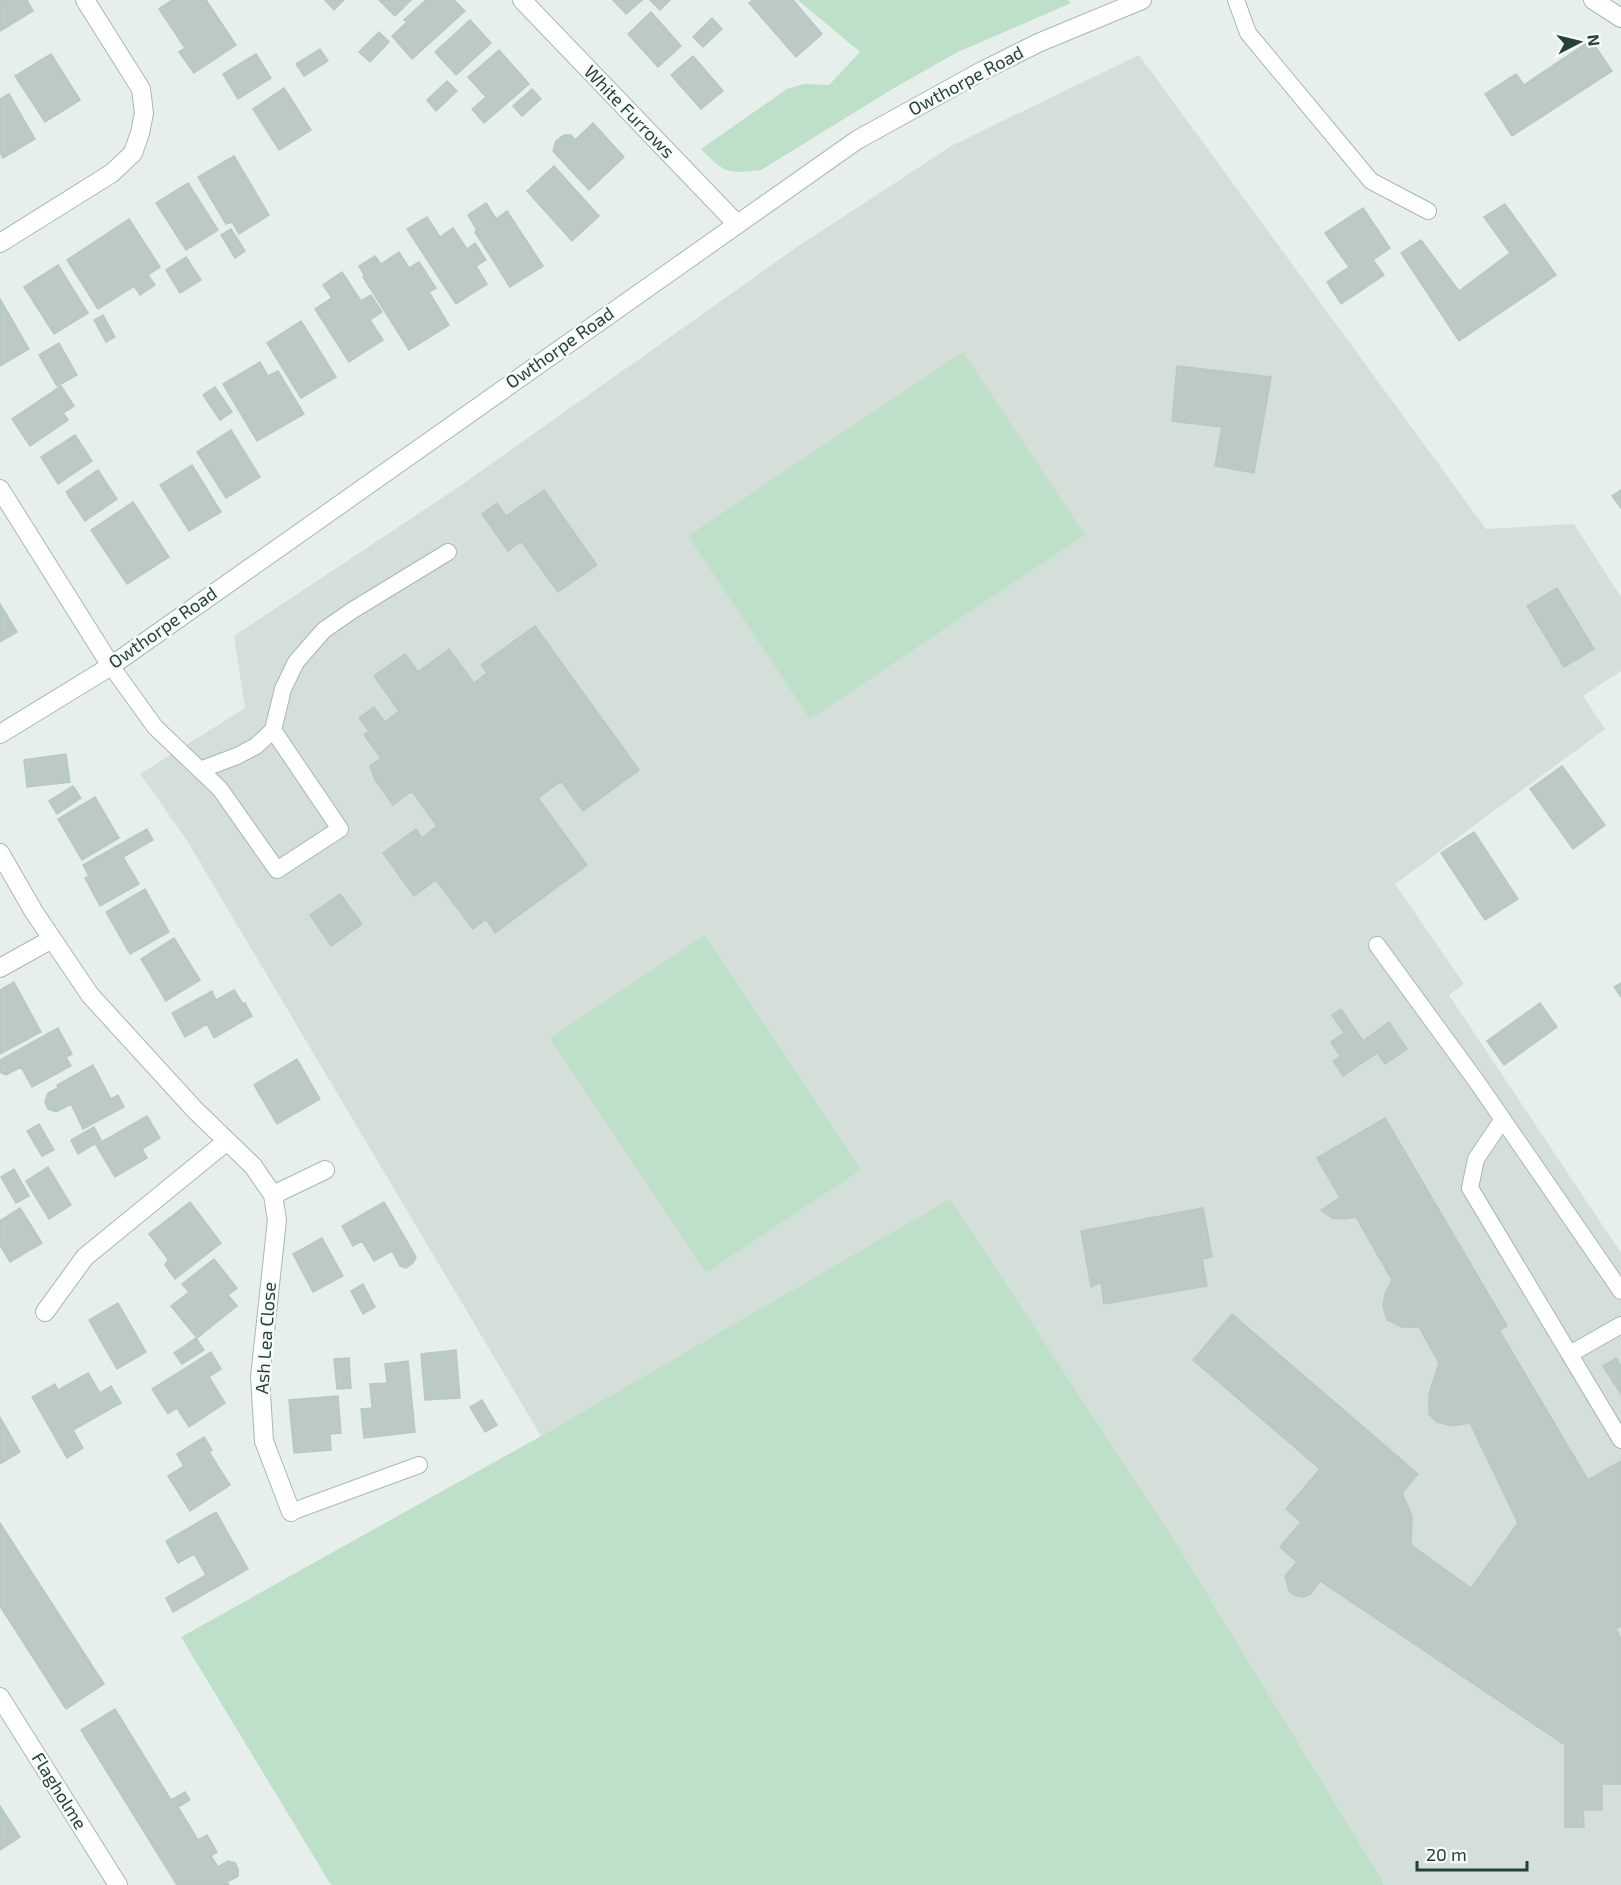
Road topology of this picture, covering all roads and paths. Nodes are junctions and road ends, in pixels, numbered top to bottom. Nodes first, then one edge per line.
1 (85, 0) edge
2 (522, 0) edge
3 (1142, 0) edge
4 (1236, 0) edge
5 (1593, 0) edge
6 (1620, 15) edge
7 (1428, 211) dead end
8 (737, 224) junction
9 (0, 243) edge
10 (0, 489) edge
11 (448, 552) dead end
12 (111, 666) junction
13 (273, 730) junction
14 (0, 734) edge
15 (200, 770) junction
16 (0, 853) edge
17 (52, 939) junction
18 (1377, 945) dead end
19 (0, 968) edge
20 (1503, 1119) junction
21 (227, 1141) junction
22 (325, 1170) dead end
23 (273, 1195) junction
24 (1621, 1291) edge
25 (45, 1312) dead end
26 (1621, 1325) edge
27 (1570, 1354) junction
28 (1621, 1440) edge
29 (419, 1465) dead end
30 (291, 1512) joint
31 (0, 1697) edge
32 (117, 1885) edge

1 - 9 street
2 - 8 street, White Furrows
3 - 8 street, Owthorpe Road
4 - 7 lane
5 - 6 street
8 - 12 street, Owthorpe Road
10 - 12 street
11 - 13 lane
12 - 14 street, Owthorpe Road
12 - 15 lane
13 - 15 lane
13 - 15 lane
16 - 17 street, Ash Lea Close
17 - 19 street
17 - 21 street, Ash Lea Close
18 - 20 lane
20 - 24 lane
20 - 27 lane
21 - 23 street, Ash Lea Close
21 - 25 street
22 - 23 street
23 - 30 street, Ash Lea Close
26 - 27 lane
27 - 28 lane
29 - 30 lane
31 - 32 street, Flagholme

